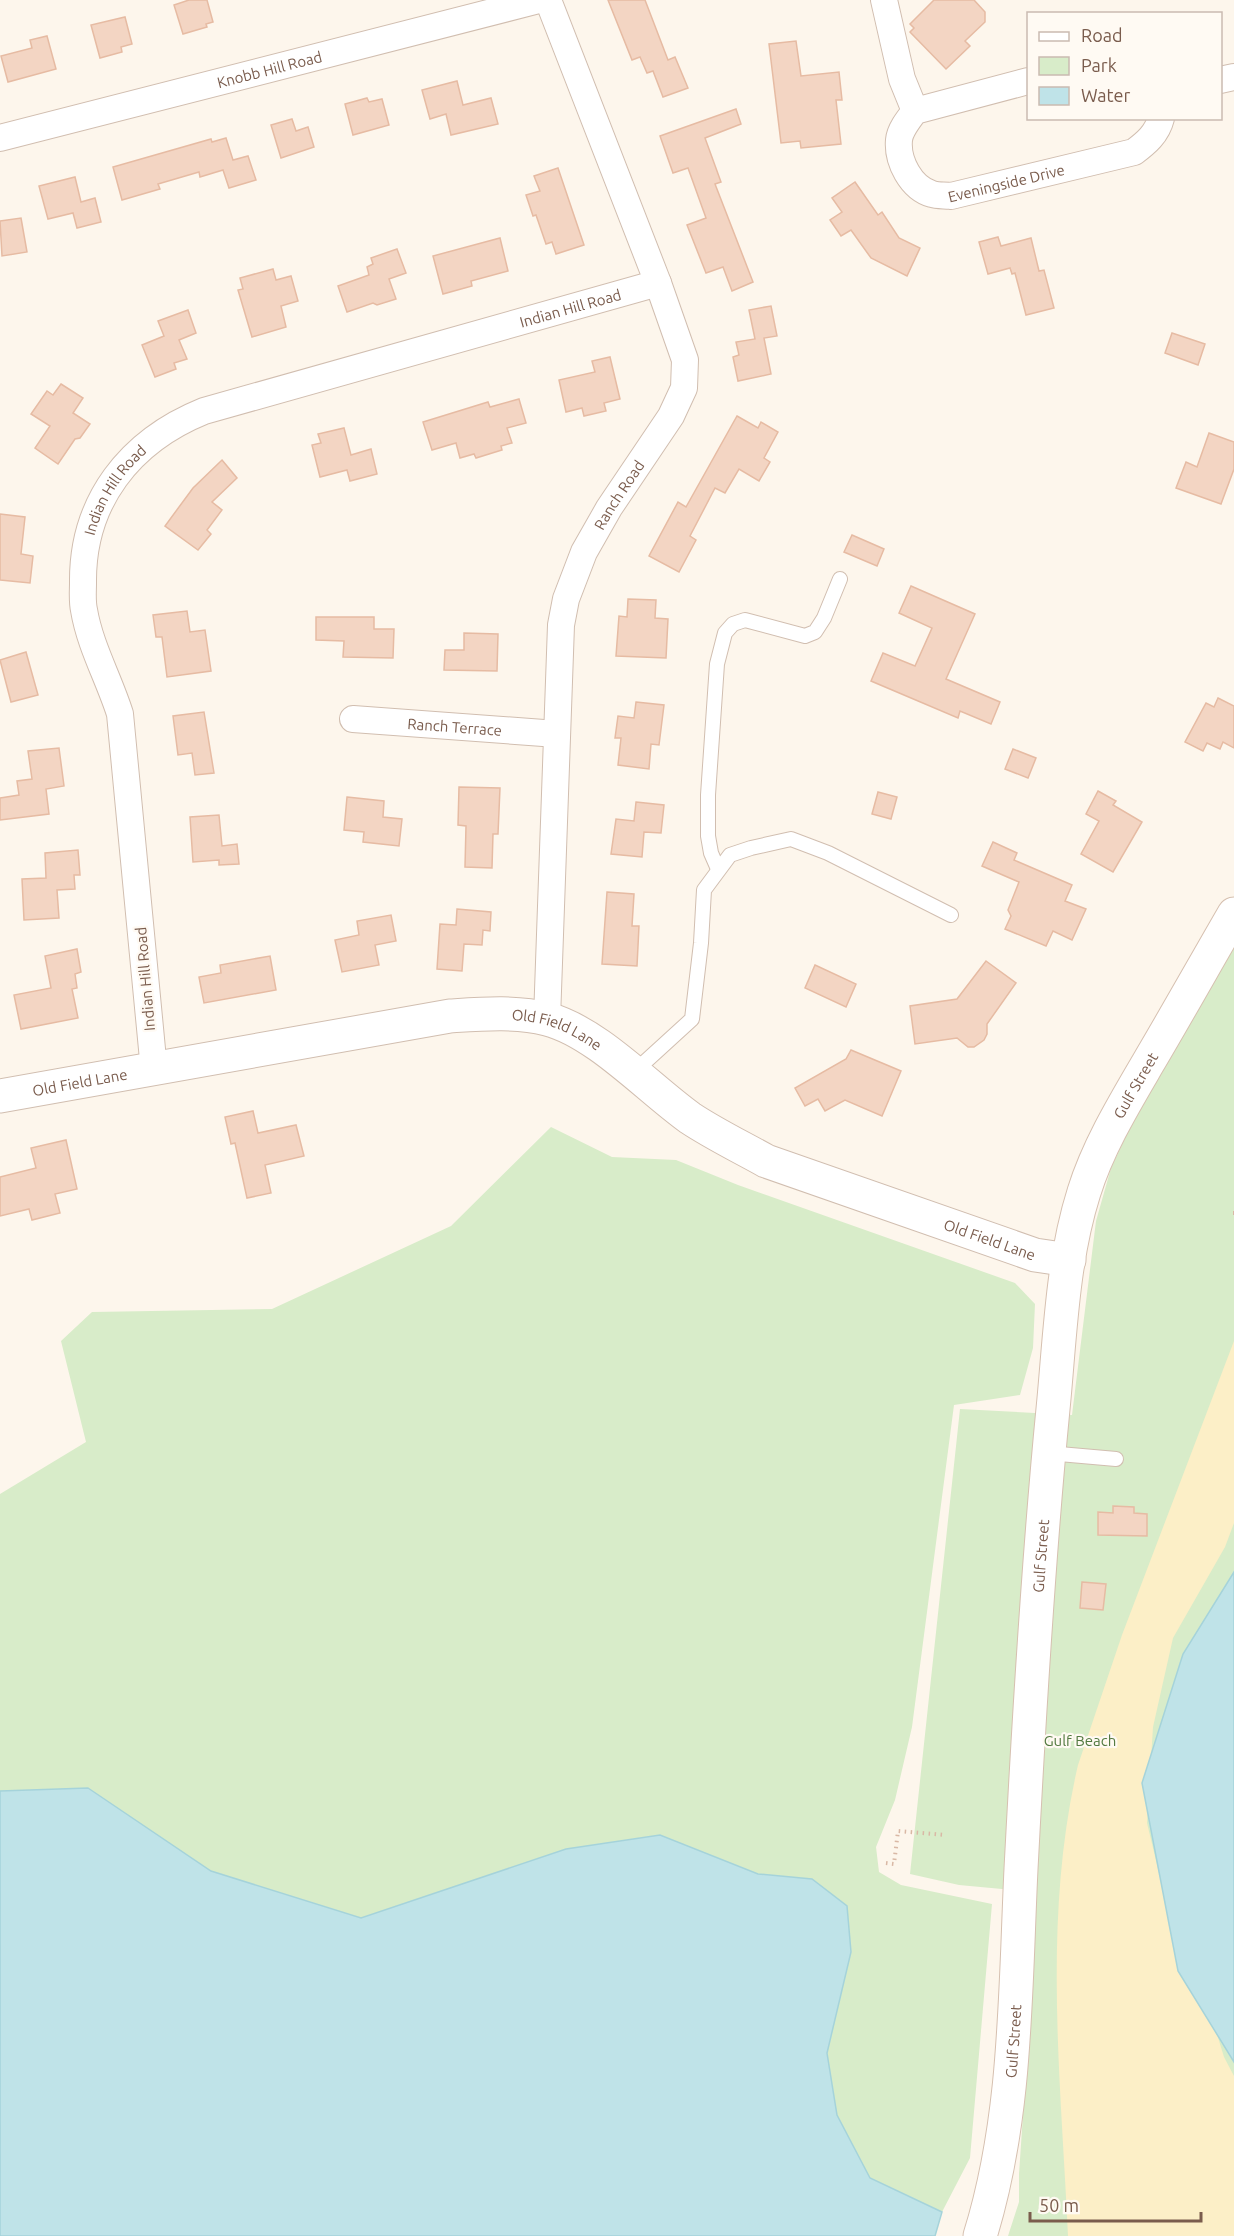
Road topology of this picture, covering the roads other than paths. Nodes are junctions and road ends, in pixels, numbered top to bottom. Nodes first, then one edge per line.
1 (538, 0) edge
2 (548, 0) edge
3 (884, 0) edge
4 (1027, 82) edge
5 (915, 111) junction
6 (1160, 120) edge
7 (0, 138) edge
8 (658, 283) junction
9 (840, 579) dead end
10 (353, 719) dead end
11 (557, 734) junction
12 (718, 870) junction
13 (1234, 914) edge
14 (951, 915) dead end
15 (547, 1019) junction
16 (154, 1070) junction
17 (634, 1072) junction
18 (0, 1096) edge
19 (1069, 1260) junction
20 (1048, 1453) junction
21 (1116, 1459) dead end
22 (980, 2236) edge

1 - 7 street, Knobb Hill Road
2 - 8 street, Ranch Road
3 - 5 street
4 - 5 street
5 - 6 street, Eveningside Drive
8 - 11 street, Ranch Road
8 - 16 street, Indian Hill Road
9 - 12 lane
10 - 11 street, Ranch Terrace
11 - 15 street, Ranch Road
12 - 14 lane
12 - 17 lane
13 - 19 main road, Gulf Street
15 - 16 main road, Old Field Lane
15 - 17 main road, Old Field Lane
16 - 18 main road, Old Field Lane
17 - 19 main road, Old Field Lane
19 - 20 main road, Gulf Street
20 - 21 lane
20 - 22 main road, Gulf Street

